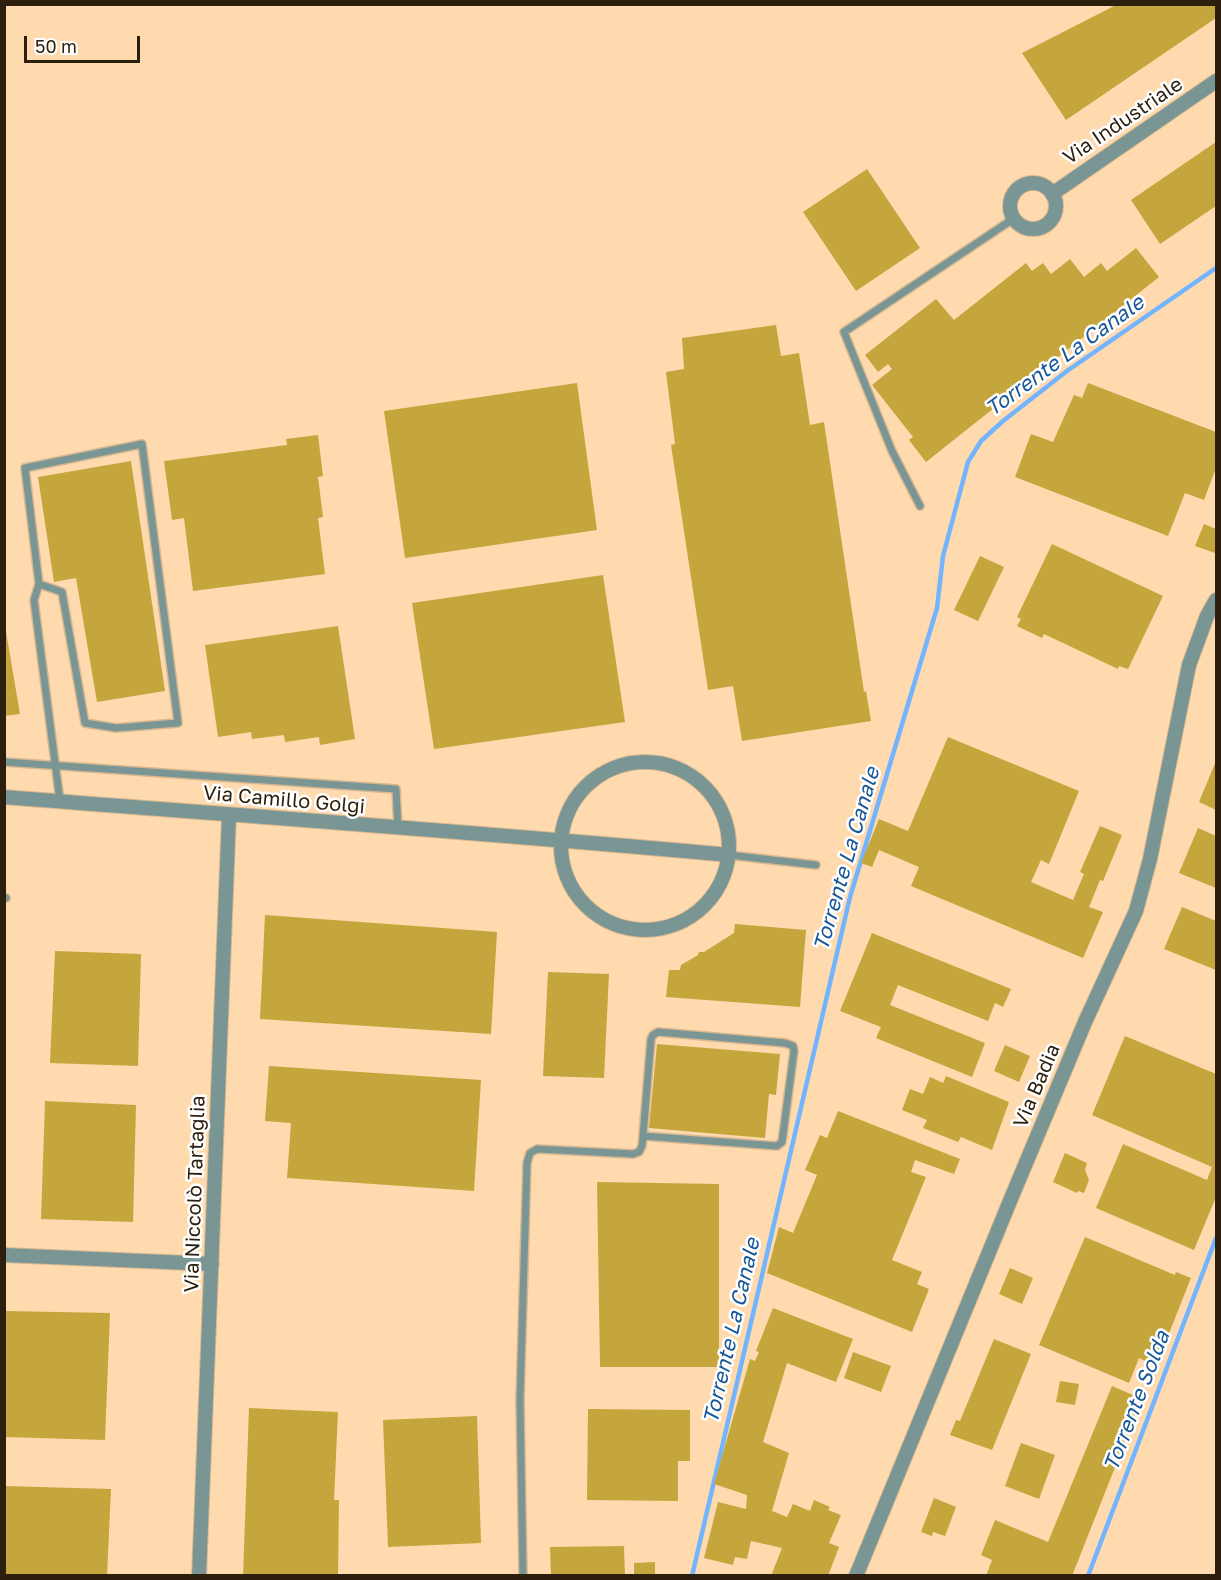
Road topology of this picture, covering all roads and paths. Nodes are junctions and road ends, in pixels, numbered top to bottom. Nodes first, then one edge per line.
1 (1216, 81) edge
2 (1052, 194) junction
3 (1013, 219) junction
4 (920, 506) dead end
5 (39, 584) junction
6 (1216, 600) edge
7 (4, 762) edge
8 (56, 765) junction
9 (4, 797) edge
10 (60, 801) junction
11 (229, 815) junction
12 (398, 828) junction
13 (560, 840) junction
14 (729, 855) junction
15 (816, 865) dead end
16 (644, 1136) junction
17 (4, 1256) edge
18 (212, 1264) junction
19 (199, 1575) edge
20 (523, 1575) edge
21 (856, 1575) edge

1 - 2 street, Via Industriale
2 - 3 street
2 - 3 street
3 - 4 lane
5 - 5 lane
5 - 8 lane
6 - 21 street, Via Badia
7 - 8 lane
8 - 10 lane
8 - 12 lane
9 - 10 street, Via Camillo Golgi
10 - 11 street, Via Camillo Golgi
11 - 12 street, Via Camillo Golgi
11 - 18 street, Via Niccolò Tartaglia
12 - 13 street, Via Camillo Golgi
13 - 14 street, Via Camillo Golgi
13 - 14 street
13 - 14 street
14 - 15 lane
16 - 16 lane
16 - 20 lane
17 - 18 street
18 - 19 street, Via Niccolò Tartaglia

